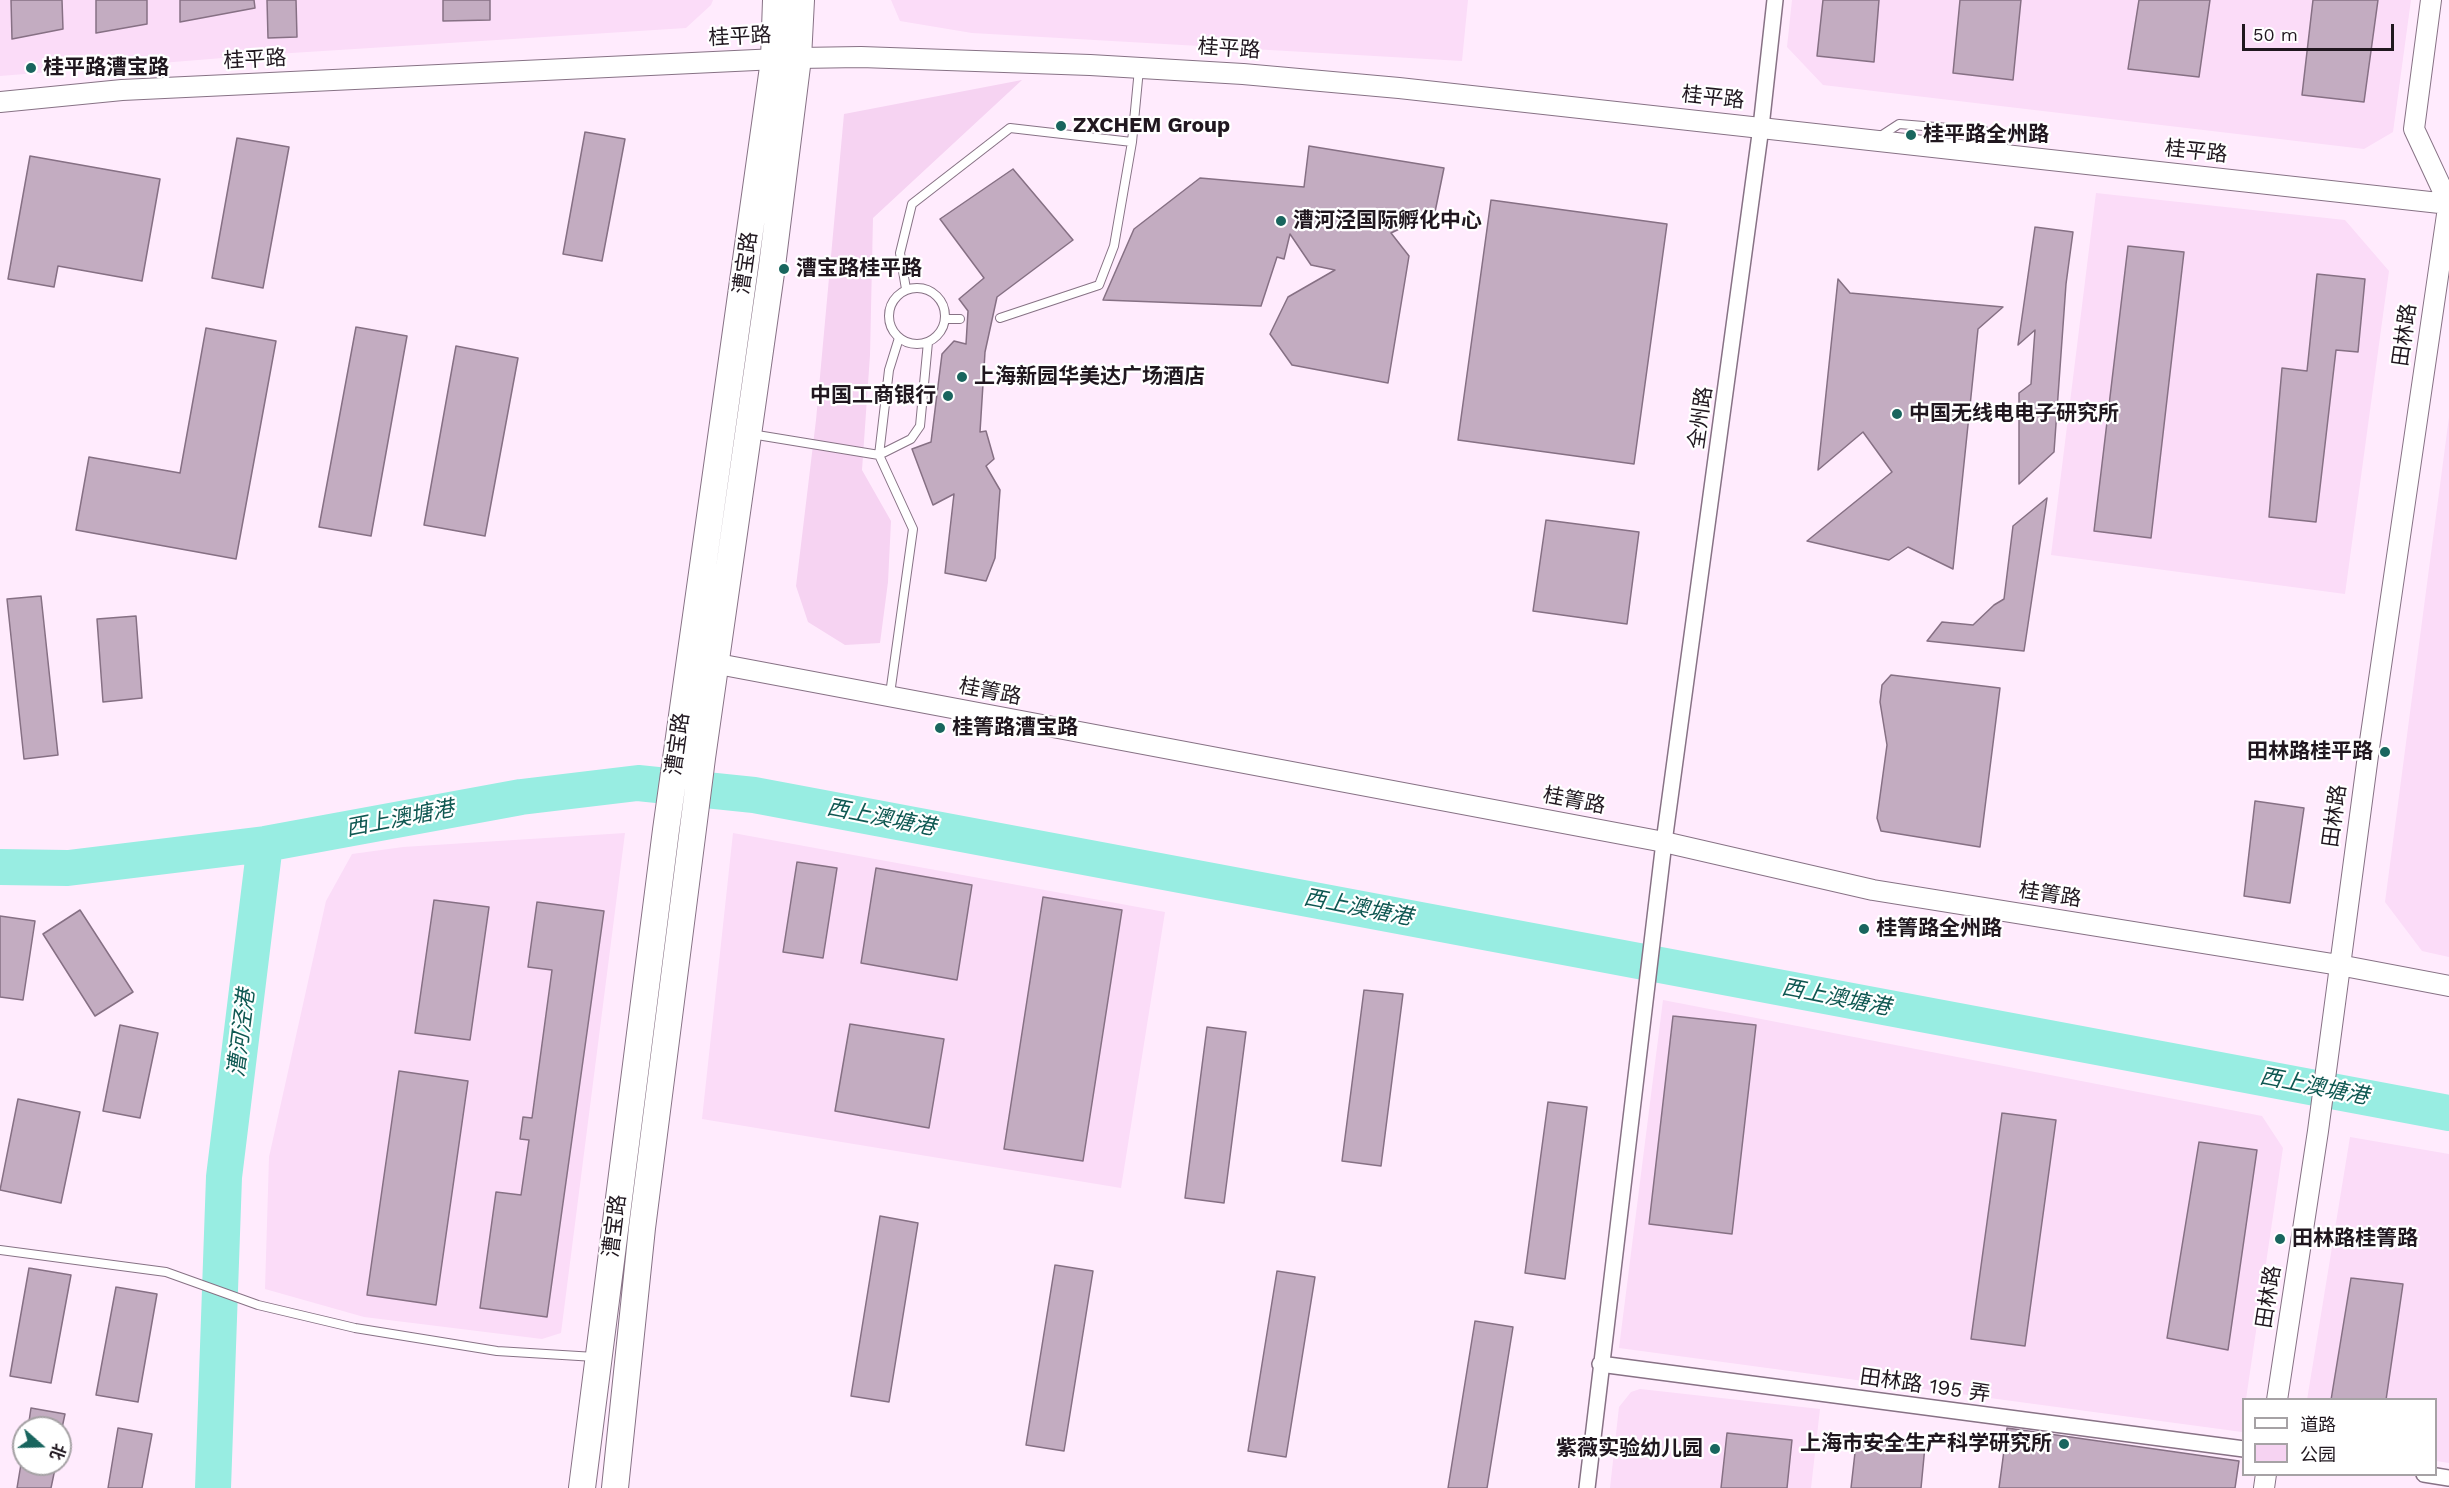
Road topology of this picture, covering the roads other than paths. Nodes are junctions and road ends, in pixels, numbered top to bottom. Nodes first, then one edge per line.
1 (777, 0) edge
2 (801, 0) edge
3 (1775, 0) edge
4 (2431, 0) edge
5 (786, 59) junction
6 (1140, 68) junction
7 (0, 102) edge
8 (1761, 127) junction
9 (1132, 142) junction
10 (2449, 203) edge
11 (906, 289) junction
12 (1000, 318) dead end
13 (945, 319) junction
14 (960, 319) dead end
15 (899, 338) junction
16 (928, 342) junction
17 (747, 433) junction
18 (879, 454) junction
19 (703, 661) junction
20 (889, 696) junction
21 (1664, 842) junction
22 (2338, 965) junction
23 (2449, 986) edge
24 (0, 1250) edge
25 (598, 1358) junction
26 (1600, 1364) junction
27 (2277, 1398) edge
28 (2242, 1449) edge
29 (582, 1488) edge
30 (615, 1488) edge
31 (1587, 1488) edge

1 - 5 main road, 漕宝路
2 - 5 main road, 漕宝路
3 - 8 street, 全州路
4 - 10 street
5 - 6 street, 桂平路
5 - 7 street, 桂平路
5 - 17 main road, 漕宝路
5 - 19 main road, 漕宝路
6 - 8 street, 桂平路
6 - 9 lane
8 - 10 street, 桂平路
8 - 21 street, 全州路
9 - 11 lane
9 - 12 lane
10 - 22 street, 田林路
11 - 13 lane
11 - 15 lane
13 - 14 lane
13 - 16 lane
15 - 16 lane
15 - 18 lane
16 - 18 lane
17 - 18 lane
17 - 19 main road, 漕宝路
18 - 20 lane
19 - 20 street, 桂箐路
19 - 25 main road, 漕宝路
19 - 30 main road, 漕宝路
20 - 21 street, 桂箐路
21 - 22 street, 桂箐路
21 - 26 street, 全州路
22 - 23 street, 桂箐路
22 - 27 street, 田林路
24 - 25 lane
25 - 29 main road, 漕宝路
26 - 28 street, 田林路 195 弄
26 - 31 street, 全州路

